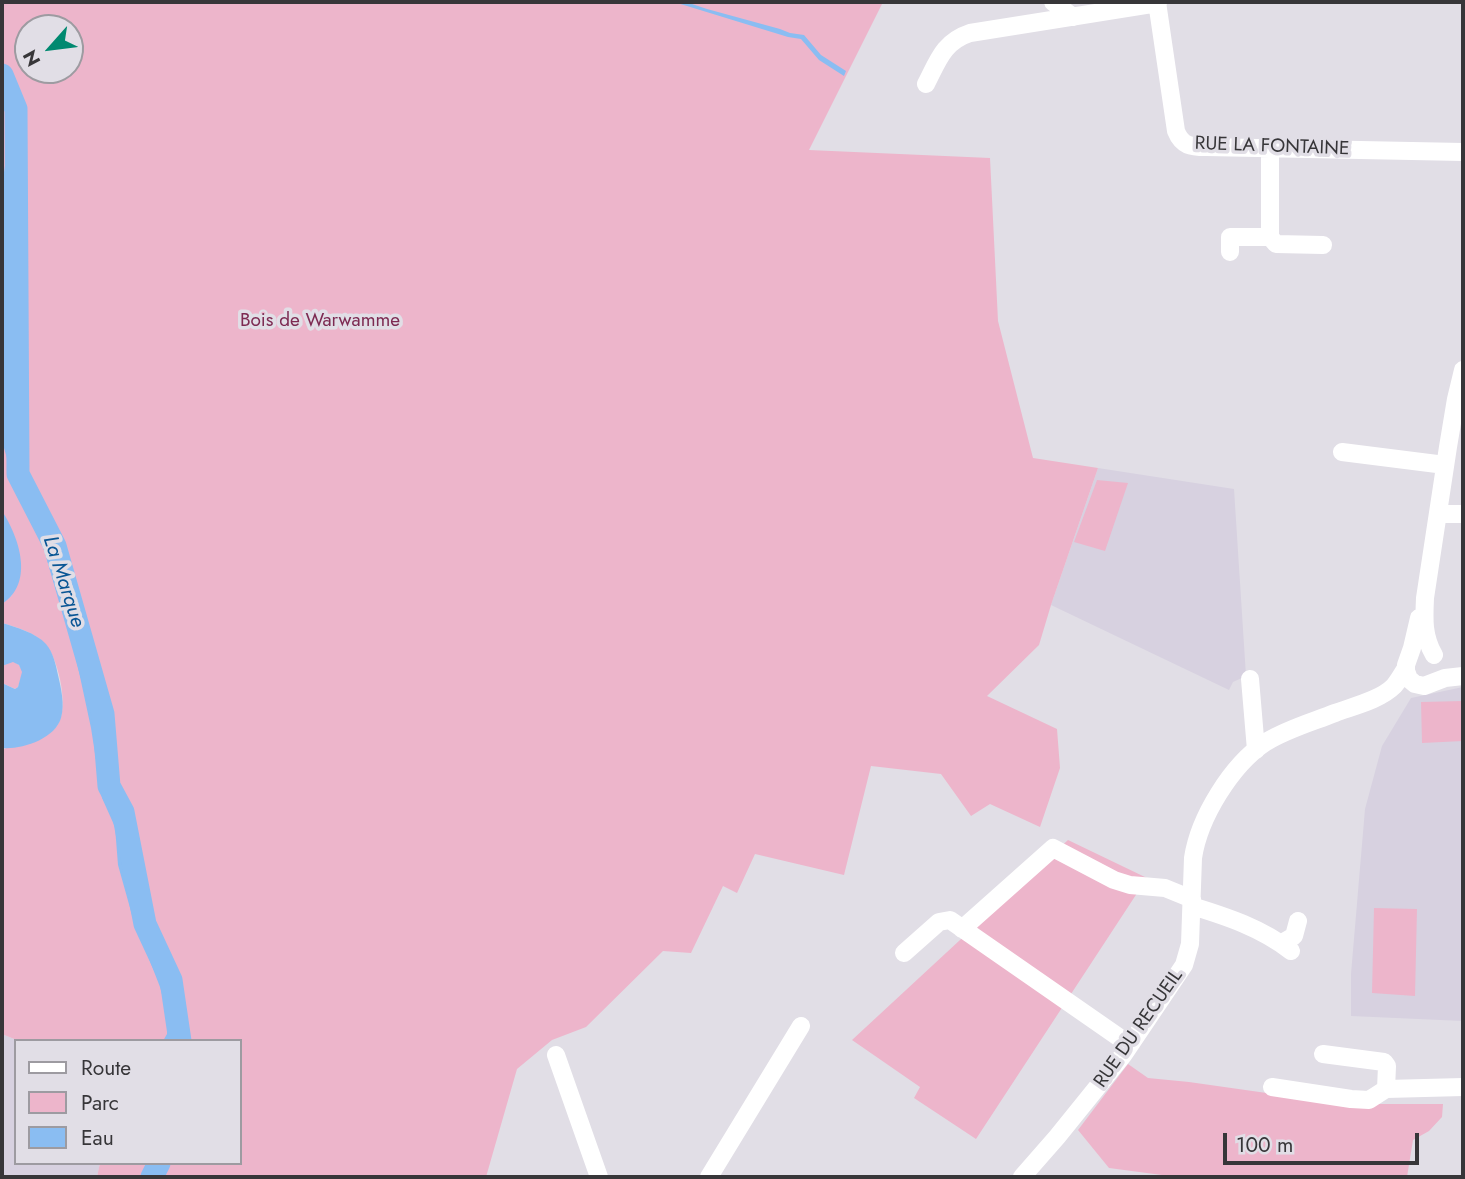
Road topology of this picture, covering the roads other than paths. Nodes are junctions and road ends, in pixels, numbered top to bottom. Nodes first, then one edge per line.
1 (1053, 2) edge
2 (1158, 2) edge
3 (1073, 17) junction
4 (926, 84) dead end
5 (1270, 149) junction
6 (1463, 152) edge
7 (1270, 237) junction
8 (1323, 245) dead end
9 (1230, 252) dead end
10 (1463, 370) edge
11 (1342, 452) dead end
12 (1445, 465) junction
13 (1438, 514) junction
14 (1463, 514) edge
15 (1425, 598) junction
16 (1436, 657) junction
17 (1407, 663) junction
18 (1463, 674) edge
19 (1250, 679) dead end
20 (1426, 684) junction
21 (1372, 699) junction
22 (1256, 750) junction
23 (1192, 902) junction
24 (1298, 921) dead end
25 (962, 929) junction
26 (904, 953) dead end
27 (801, 1026) dead end
28 (1130, 1045) junction
29 (1323, 1054) dead end
30 (556, 1055) dead end
31 (1272, 1087) dead end
32 (1463, 1087) edge
33 (1386, 1089) junction
34 (599, 1177) edge
35 (709, 1177) edge
36 (1022, 1177) edge

1 - 3 street
2 - 3 street, RUE LA FONTAINE
2 - 5 street, RUE LA FONTAINE
3 - 4 street, RUE LA FONTAINE
5 - 6 street, RUE LA FONTAINE
5 - 7 street
7 - 8 street
7 - 9 street
10 - 12 street, RUE DU RECUEIL
11 - 12 street
12 - 13 street, RUE DU RECUEIL
13 - 14 street
13 - 15 street, RUE DU RECUEIL
15 - 16 street, RUE DU RECUEIL
15 - 17 street, RUE DU RECUEIL
16 - 17 street
16 - 18 street
16 - 20 street
17 - 20 street
17 - 21 street, RUE DU RECUEIL
18 - 20 street, RUE DU RECUEIL
19 - 22 street
20 - 21 street, RUE DU RECUEIL
21 - 22 street, RUE DU RECUEIL
22 - 23 street, RUE DU RECUEIL
23 - 24 street
23 - 25 street
23 - 28 street, RUE DU RECUEIL
25 - 26 street
25 - 28 street
27 - 35 street
28 - 36 street, RUE DU RECUEIL
29 - 33 street
30 - 34 street
31 - 33 street
32 - 33 street

